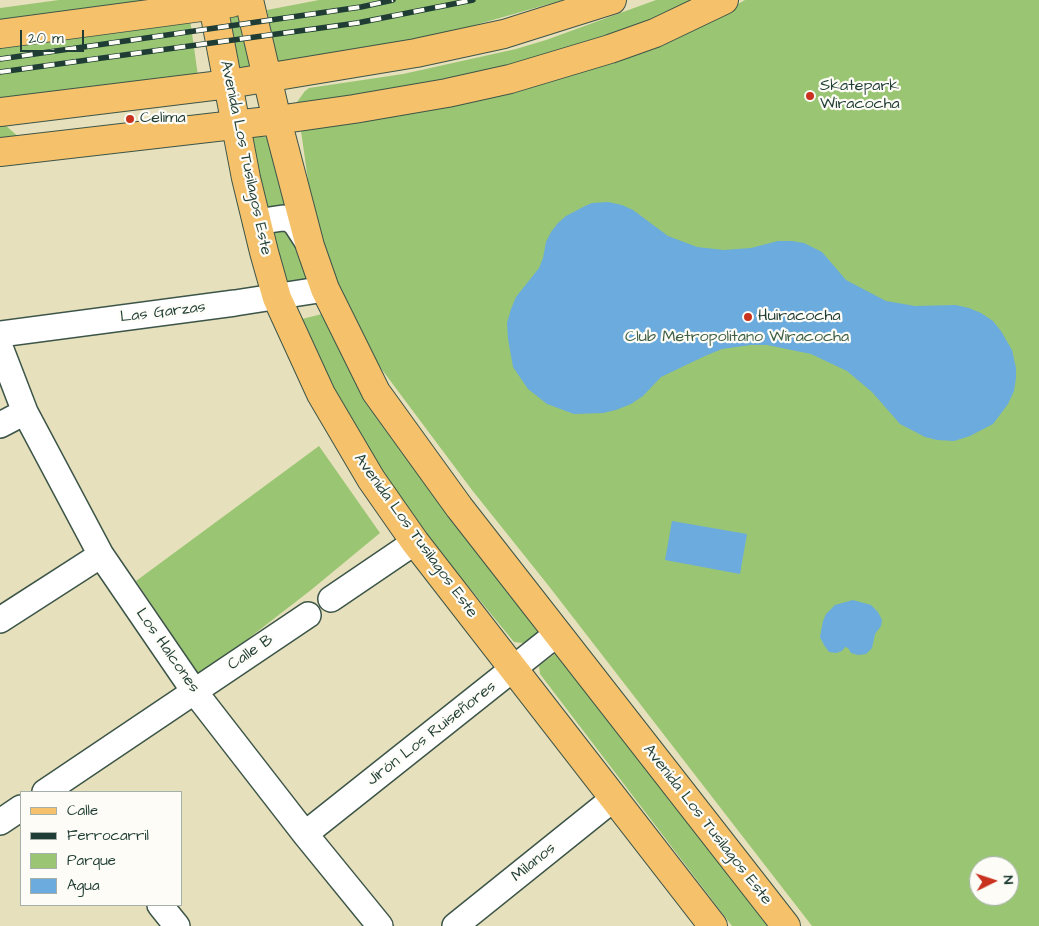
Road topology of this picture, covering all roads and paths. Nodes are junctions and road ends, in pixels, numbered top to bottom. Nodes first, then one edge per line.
1 (249, 0) edge
2 (612, 0) edge
3 (724, 0) edge
4 (213, 3) edge
5 (0, 34) edge
6 (267, 78) junction
7 (229, 84) junction
8 (0, 112) edge
9 (277, 120) junction
10 (236, 125) junction
11 (0, 152) edge
12 (256, 222) junction
13 (310, 246) junction
14 (325, 290) junction
15 (277, 298) junction
16 (0, 334) edge
17 (0, 347) edge
18 (25, 412) junction
19 (0, 425) edge
20 (416, 542) junction
21 (101, 555) junction
22 (331, 599) dead end
23 (308, 615) dead end
24 (0, 620) edge
25 (558, 633) junction
26 (514, 669) junction
27 (194, 691) junction
28 (60, 788) edge
29 (613, 799) junction
30 (20, 809) edge
31 (0, 822) edge
32 (305, 834) junction
33 (161, 906) edge
34 (177, 926) edge
35 (380, 926) edge
36 (455, 926) edge
37 (713, 926) edge
38 (786, 926) edge

1 - 4 main road
1 - 6 main road, Avenida Los Tusilagos Este
2 - 6 main road
3 - 9 main road
4 - 5 main road
4 - 7 main road, Avenida Los Tusilagos Este
6 - 7 main road
6 - 9 main road, Avenida Los Tusilagos Este
7 - 8 main road
7 - 10 main road, Avenida Los Tusilagos Este
9 - 10 main road
9 - 13 main road, Avenida Los Tusilagos Este
10 - 11 main road
10 - 12 main road, Avenida Los Tusilagos Este
12 - 13 street
12 - 15 main road, Avenida Los Tusilagos Este
13 - 14 main road, Avenida Los Tusilagos Este
14 - 15 street, Las Garzas
14 - 25 main road, Avenida Los Tusilagos Este
15 - 16 street, Las Garzas
15 - 20 main road, Avenida Los Tusilagos Este
17 - 18 street, Los Halcones
18 - 19 street
18 - 21 street, Los Halcones
20 - 22 street
20 - 26 main road, Avenida Los Tusilagos Este
21 - 24 street
21 - 27 street, Los Halcones
23 - 27 street, Calle B
25 - 26 street, Jirón Los Ruiseñores
25 - 38 main road, Avenida Los Tusilagos Este
26 - 29 main road, Avenida Los Tusilagos Este
26 - 32 street, Jirón Los Ruiseñores
27 - 28 street
27 - 32 street, Los Halcones
29 - 36 street, Milanos
29 - 37 main road, Avenida Los Tusilagos Este
30 - 31 street
32 - 35 street, Los Halcones
33 - 34 street

